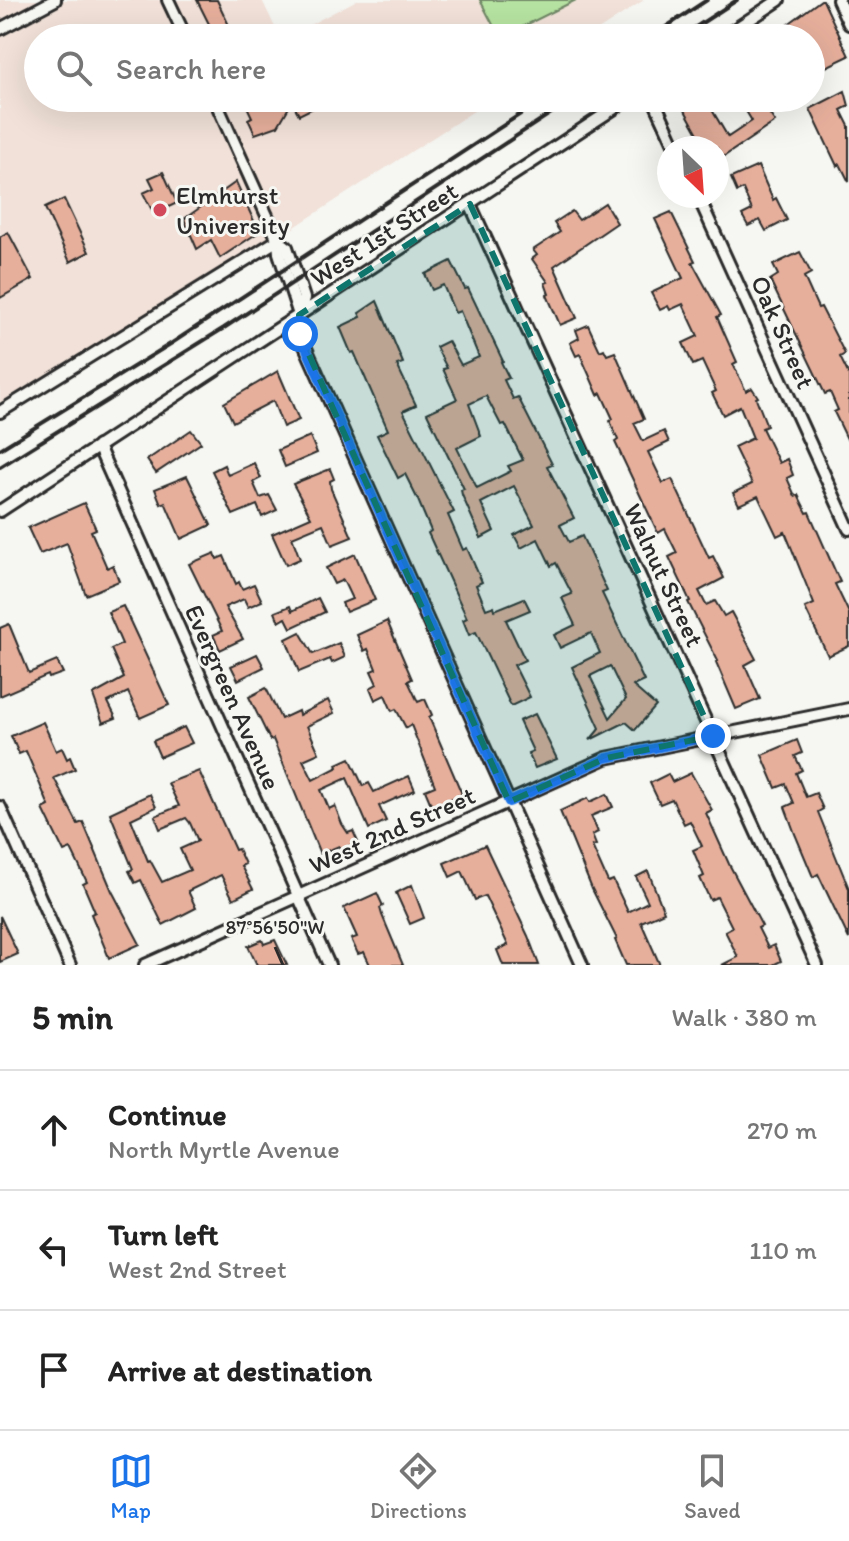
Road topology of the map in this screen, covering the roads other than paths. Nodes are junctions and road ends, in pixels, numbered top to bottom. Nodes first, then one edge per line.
1 (55, 0) edge
2 (168, 0) edge
3 (779, 0) edge
4 (838, 0) edge
5 (179, 24) edge
6 (743, 24) edge
7 (849, 24) edge
8 (0, 29) edge
9 (220, 112) edge
10 (609, 112) edge
11 (659, 112) edge
12 (670, 136) edge
13 (470, 204) junction
14 (703, 208) edge
15 (278, 240) junction
16 (299, 315) junction
17 (0, 412) edge
18 (98, 446) junction
19 (0, 511) edge
20 (849, 529) edge
21 (849, 709) edge
22 (713, 736) junction
23 (509, 802) junction
24 (0, 807) edge
25 (298, 897) junction
26 (70, 965) edge
27 (145, 965) edge
28 (329, 965) edge
29 (582, 965) edge
30 (817, 965) edge

1 - 8 street
2 - 5 street
3 - 6 street
4 - 7 street
9 - 15 street
10 - 13 street, West 1st Street
11 - 12 street
13 - 16 street, West 1st Street
13 - 22 street, Walnut Street
14 - 20 street, Oak Street
15 - 16 street
15 - 17 street
16 - 18 street, West 1st Street
16 - 23 street
18 - 19 street, West 1st Street
18 - 25 street, Evergreen Avenue
21 - 22 street, West 2nd Street
22 - 23 street, West 2nd Street
22 - 30 street, Walnut Street
23 - 25 street, West 2nd Street
23 - 29 street
24 - 26 street
25 - 27 street, West 2nd Street
25 - 28 street, Evergreen Avenue

